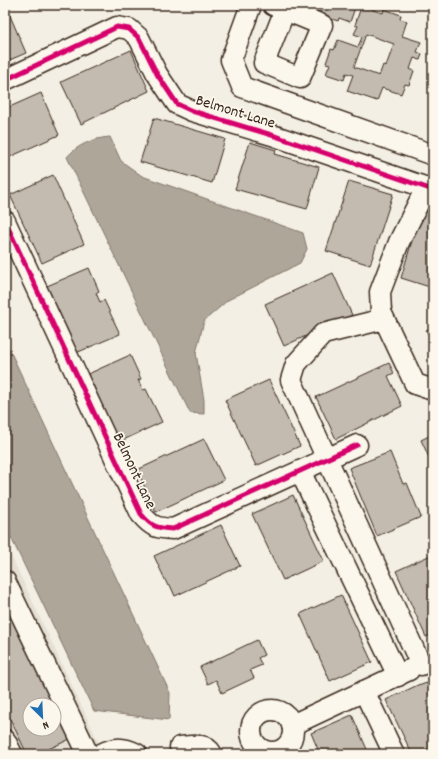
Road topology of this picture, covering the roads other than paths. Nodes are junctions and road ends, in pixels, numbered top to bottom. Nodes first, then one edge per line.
1 (251, 5) edge
2 (5, 80) edge
3 (433, 155) edge
4 (430, 189) edge
5 (5, 220) edge
6 (384, 319) junction
7 (433, 390) edge
8 (357, 445) dead end
9 (326, 460) junction
10 (300, 471) junction
11 (5, 581) edge
12 (427, 663) edge
13 (398, 676) junction
14 (364, 691) junction
15 (292, 725) junction
16 (5, 740) edge
17 (274, 751) edge
18 (12, 754) edge
19 (88, 754) edge
20 (100, 754) edge
21 (137, 754) edge
22 (394, 754) edge

1 - 3 street
2 - 4 street, Belmont Lane
4 - 6 street, Belmont Lane
5 - 10 street, Belmont Lane
6 - 7 street, Belmont Lane
6 - 9 street
8 - 9 street, Belmont Lane
9 - 10 street, Belmont Lane
9 - 12 street
10 - 13 street
11 - 19 street
12 - 13 street
13 - 14 street
14 - 15 street
14 - 22 street
15 - 17 street
15 - 17 street
16 - 18 street
20 - 21 street

